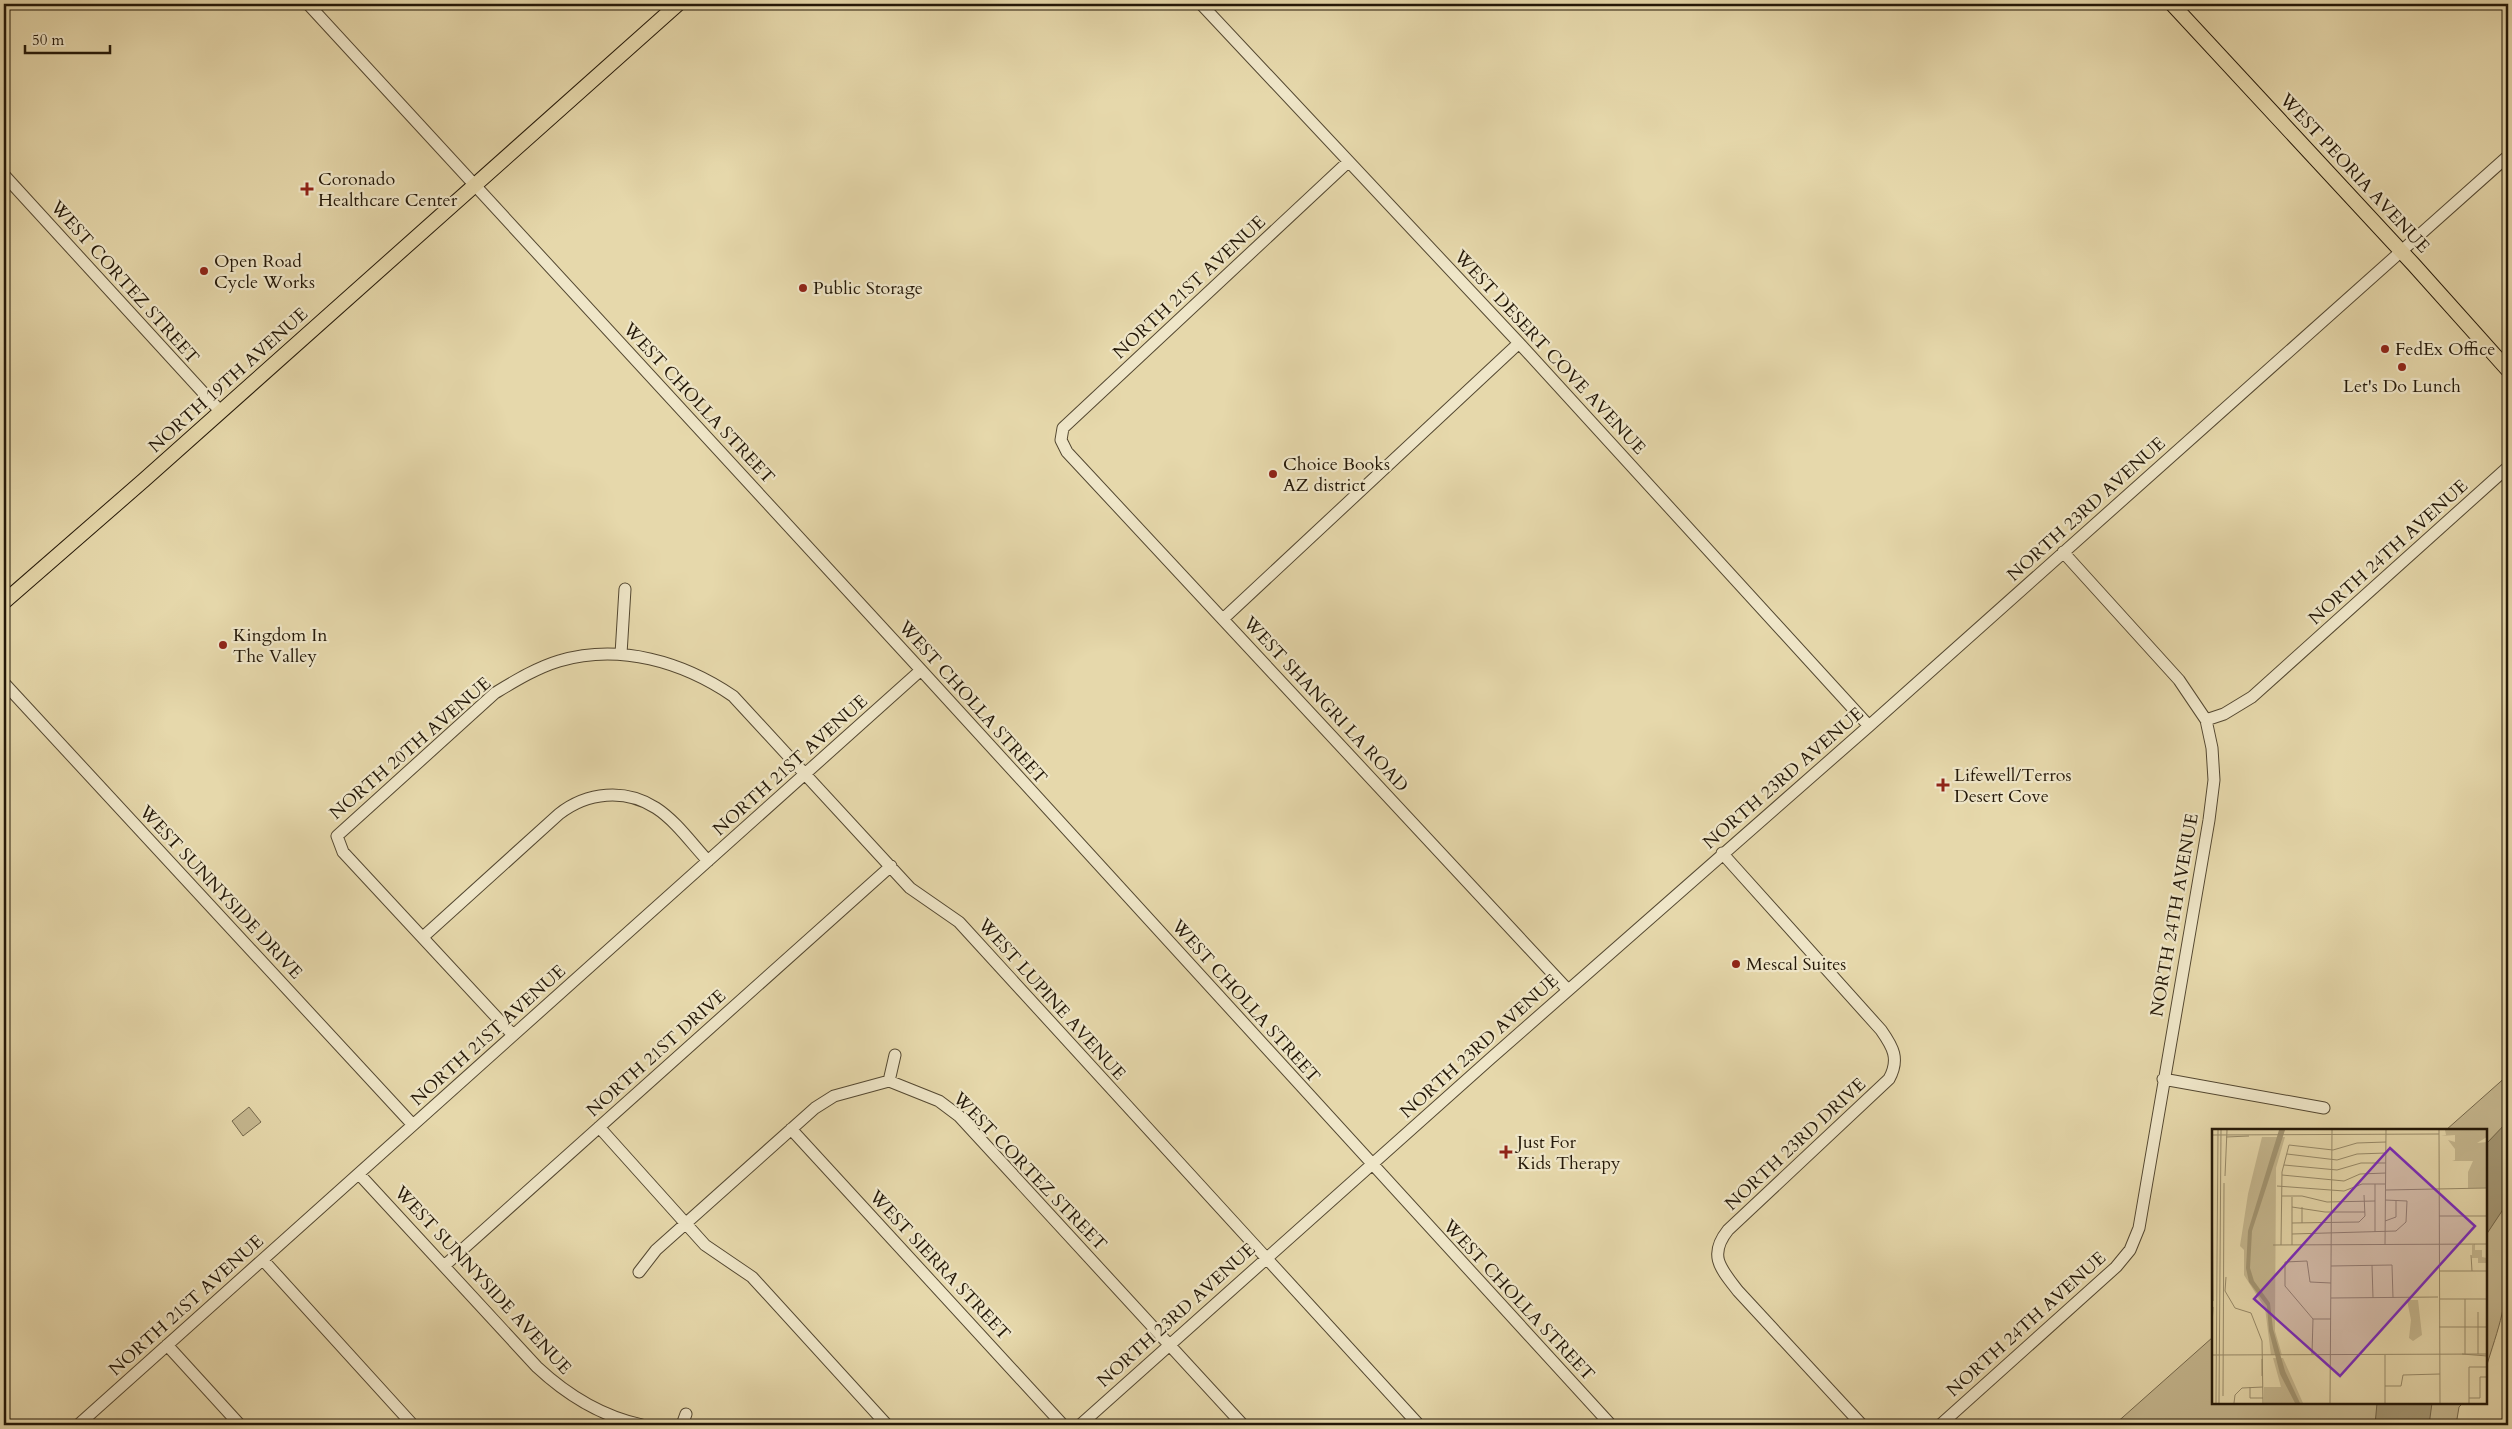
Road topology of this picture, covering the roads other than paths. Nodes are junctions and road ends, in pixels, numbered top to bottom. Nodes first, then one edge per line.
1 (308, 4) edge
2 (678, 4) edge
3 (1202, 4) edge
4 (2172, 4) edge
5 (2508, 156) edge
6 (1348, 162) junction
7 (4, 175) edge
8 (474, 185) junction
9 (2401, 251) junction
10 (1519, 343) junction
11 (2508, 370) edge
12 (221, 412) junction
13 (1061, 440) joint
14 (2508, 467) edge
15 (2063, 552) junction
16 (625, 589) dead end
17 (4, 602) edge
18 (1223, 619) junction
19 (621, 654) junction
20 (921, 670) junction
21 (4, 683) edge
22 (2206, 720) junction
23 (1869, 726) junction
24 (806, 774) junction
25 (1722, 853) junction
26 (708, 861) junction
27 (891, 866) junction
28 (423, 937) junction
29 (1568, 990) junction
30 (514, 1035) junction
31 (895, 1055) dead end
32 (2163, 1079) junction
33 (889, 1081) junction
34 (2324, 1108) dead end
35 (413, 1125) junction
36 (599, 1127) junction
37 (791, 1129) junction
38 (1372, 1165) junction
39 (359, 1174) junction
40 (686, 1223) junction
41 (1266, 1258) junction
42 (263, 1260) junction
43 (444, 1266) junction
44 (639, 1272) dead end
45 (167, 1345) junction
46 (1169, 1345) junction
47 (78, 1425) edge
48 (240, 1425) edge
49 (414, 1425) edge
50 (642, 1425) edge
51 (887, 1425) edge
52 (1063, 1425) edge
53 (1080, 1425) edge
54 (1243, 1425) edge
55 (1419, 1425) edge
56 (1611, 1425) edge
57 (1862, 1425) edge
58 (1940, 1425) edge

1 - 8 street, WEST CHOLLA STREET
2 - 8 main road, NORTH 19TH AVENUE
3 - 6 street, WEST DESERT COVE AVENUE
4 - 9 main road, WEST PEORIA AVENUE
5 - 9 street, NORTH 23RD AVENUE
6 - 10 street, WEST DESERT COVE AVENUE
6 - 13 street, NORTH 21ST AVENUE
7 - 12 street, WEST CORTEZ STREET
8 - 12 main road, NORTH 19TH AVENUE
8 - 20 street, WEST CHOLLA STREET
9 - 11 main road, WEST PEORIA AVENUE
9 - 15 street, NORTH 23RD AVENUE
10 - 18 street
10 - 23 street, WEST DESERT COVE AVENUE
12 - 17 main road, NORTH 19TH AVENUE
13 - 18 street, WEST SHANGRI LA ROAD
14 - 22 street, NORTH 24TH AVENUE
15 - 22 street
15 - 23 street, NORTH 23RD AVENUE
16 - 19 street
18 - 29 street, WEST SHANGRI LA ROAD
19 - 24 street, WEST LUPINE AVENUE
19 - 28 street, NORTH 20TH AVENUE
20 - 24 street, NORTH 21ST AVENUE
20 - 38 street, WEST CHOLLA STREET
21 - 35 street, WEST SUNNYSIDE DRIVE
22 - 32 street, NORTH 24TH AVENUE
23 - 25 street, NORTH 23RD AVENUE
24 - 26 street, NORTH 21ST AVENUE
24 - 27 street, WEST LUPINE AVENUE
25 - 29 street, NORTH 23RD AVENUE
25 - 57 street, NORTH 23RD DRIVE
26 - 28 street
26 - 30 street, NORTH 21ST AVENUE
27 - 36 street, NORTH 21ST DRIVE
27 - 41 street, WEST LUPINE AVENUE
28 - 30 street
29 - 38 street, NORTH 23RD AVENUE
30 - 35 street, NORTH 21ST AVENUE
31 - 33 street
32 - 34 street
32 - 58 street, NORTH 24TH AVENUE
33 - 37 street
33 - 46 street, WEST CORTEZ STREET
35 - 39 street, NORTH 21ST AVENUE
36 - 40 street
36 - 43 street, NORTH 21ST DRIVE
37 - 40 street
37 - 52 street, WEST SIERRA STREET
38 - 41 street, NORTH 23RD AVENUE
38 - 56 street, WEST CHOLLA STREET
39 - 42 street, NORTH 21ST AVENUE
39 - 43 street, WEST SUNNYSIDE AVENUE
40 - 44 street
40 - 51 street
41 - 46 street, NORTH 23RD AVENUE
41 - 55 street, WEST LUPINE AVENUE
42 - 45 street, NORTH 21ST AVENUE
42 - 49 street
43 - 50 street, WEST SUNNYSIDE AVENUE
45 - 47 street, NORTH 21ST AVENUE
45 - 48 street
46 - 53 street, NORTH 23RD AVENUE
46 - 54 street, WEST CORTEZ STREET

